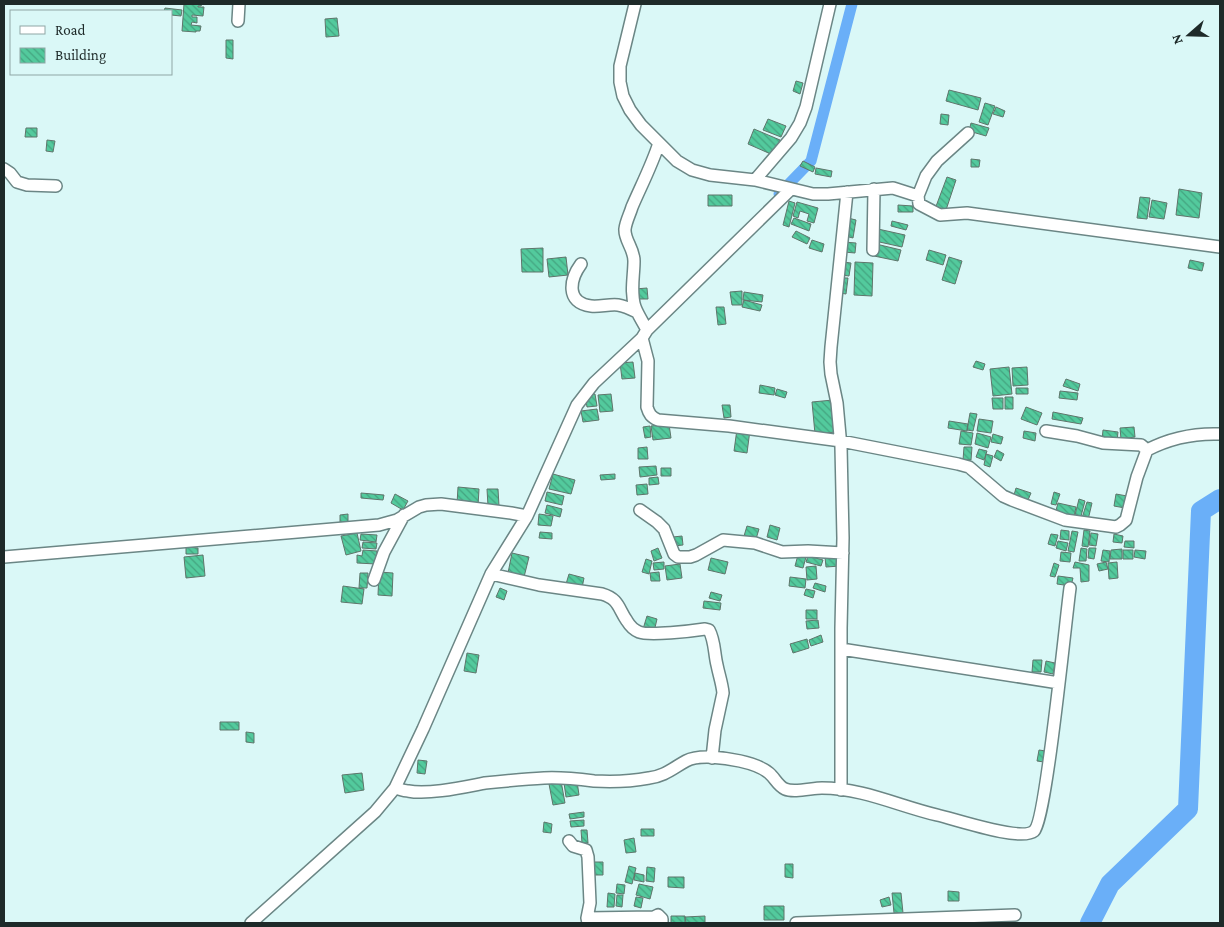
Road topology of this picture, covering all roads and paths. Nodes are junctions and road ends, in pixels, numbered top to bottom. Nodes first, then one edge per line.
1 (238, 4) edge
2 (635, 4) edge
3 (830, 4) edge
4 (238, 21) dead end
5 (968, 133) dead end
6 (659, 143) junction
7 (4, 168) edge
8 (758, 181) junction
9 (56, 186) dead end
10 (786, 187) junction
11 (874, 189) junction
12 (847, 192) junction
13 (918, 196) junction
14 (1220, 247) edge
15 (873, 250) dead end
16 (582, 264) dead end
17 (642, 325) junction
18 (1046, 431) dead end
19 (1220, 434) edge
20 (841, 440) junction
21 (1147, 450) junction
22 (640, 510) dead end
23 (404, 515) junction
24 (519, 515) junction
25 (843, 553) junction
26 (4, 557) edge
27 (492, 574) junction
28 (374, 580) dead end
29 (1070, 588) dead end
30 (841, 649) junction
31 (1060, 683) junction
32 (712, 758) junction
33 (395, 788) junction
34 (841, 790) junction
35 (569, 840) dead end
36 (1015, 915) dead end
37 (588, 921) edge
38 (251, 923) edge
39 (662, 923) edge
40 (796, 923) edge

1 - 4 street
2 - 6 street
3 - 8 street
5 - 13 street
6 - 8 street
6 - 17 street
7 - 9 street
8 - 10 street
10 - 12 street
10 - 17 street
11 - 12 street
11 - 13 street
11 - 15 street
12 - 20 street
13 - 14 street
16 - 17 street
17 - 20 street
17 - 24 street
18 - 21 street
19 - 21 street
20 - 21 street
20 - 25 street
22 - 25 street
23 - 24 street
23 - 26 street
23 - 28 street
24 - 27 street
25 - 30 street
27 - 32 street
27 - 33 street
29 - 31 street
30 - 31 street
30 - 34 street
31 - 34 street
32 - 33 street
32 - 34 street
33 - 38 street
35 - 37 street
36 - 40 street
37 - 39 street

